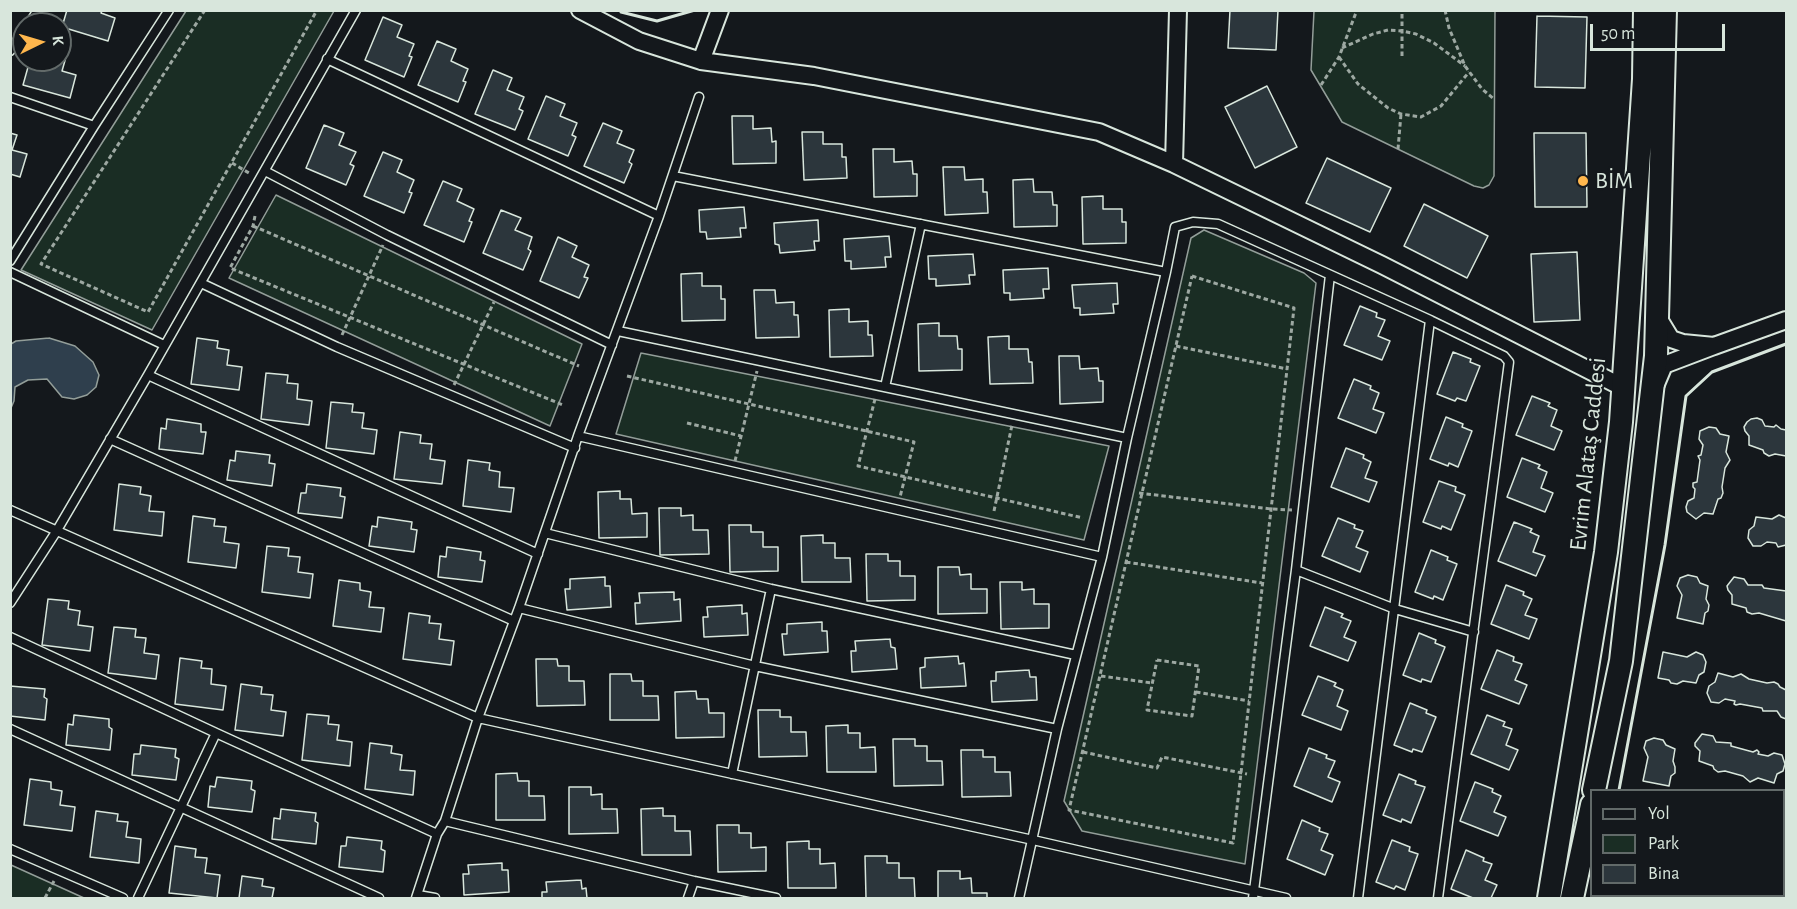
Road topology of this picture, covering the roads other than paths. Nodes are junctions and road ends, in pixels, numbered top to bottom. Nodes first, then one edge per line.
1 (169, 10) edge
2 (356, 10) edge
3 (580, 10) edge
4 (720, 10) edge
5 (1178, 10) edge
6 (1645, 10) edge
7 (1665, 10) edge
8 (327, 59) junction
9 (702, 61) junction
10 (10, 97) edge
11 (699, 97) dead end
12 (94, 126) junction
13 (1174, 164) junction
14 (265, 171) junction
15 (673, 176) junction
16 (659, 216) junction
17 (921, 224) junction
18 (10, 261) edge
19 (10, 272) edge
20 (1166, 272) junction
21 (1330, 276) junction
22 (201, 283) junction
23 (1657, 316) junction
24 (1430, 320) junction
25 (1786, 320) edge
26 (618, 331) junction
27 (164, 345) junction
28 (612, 345) junction
29 (1714, 346) junction
30 (148, 375) junction
31 (882, 386) junction
32 (1624, 388) junction
33 (1651, 395) junction
34 (578, 436) junction
35 (1127, 438) junction
36 (110, 439) junction
37 (575, 448) junction
38 (10, 510) edge
39 (56, 532) junction
40 (545, 533) junction
41 (538, 554) junction
42 (1102, 557) junction
43 (1296, 570) junction
44 (771, 589) junction
45 (10, 603) edge
46 (519, 608) junction
47 (1395, 609) junction
48 (514, 621) junction
49 (1474, 632) junction
50 (10, 637) edge
51 (1076, 655) junction
52 (755, 666) junction
53 (478, 718) junction
54 (10, 729) edge
55 (1057, 729) junction
56 (216, 734) junction
57 (732, 774) junction
58 (1594, 789) edge
59 (181, 807) junction
60 (1590, 814) edge
61 (445, 821) junction
62 (437, 834) junction
63 (1034, 840) junction
64 (10, 849) edge
65 (693, 881) junction
66 (1254, 895) edge
67 (417, 896) edge
68 (123, 898) edge
69 (138, 898) edge
70 (379, 898) edge
71 (435, 898) edge
72 (688, 898) edge
73 (776, 898) edge
74 (1019, 898) edge
75 (1286, 898) edge
76 (1358, 898) edge
77 (1438, 898) edge
78 (1549, 898) edge
79 (1572, 898) edge

1 - 12 lane
2 - 8 lane
3 - 9 street
4 - 9 street
5 - 13 street
6 - 32 main road, Evrim Alataş Caddesi
7 - 23 main road
8 - 14 lane
8 - 16 lane
9 - 13 street
10 - 12 lane
11 - 15 lane
12 - 18 lane
13 - 32 street
14 - 22 lane
14 - 28 lane
15 - 16 lane
15 - 17 lane
16 - 26 lane
17 - 20 lane
17 - 31 lane
19 - 27 lane
20 - 21 lane
20 - 35 lane
21 - 24 lane
21 - 43 lane
22 - 27 lane
22 - 37 lane
23 - 29 street
23 - 33 main road
24 - 47 lane
24 - 49 lane
25 - 29 street
26 - 28 lane
26 - 31 lane
27 - 30 lane
28 - 34 lane
29 - 33 street
30 - 36 lane
30 - 41 lane
31 - 35 lane
32 - 78 main road, Evrim Alataş Caddesi
33 - 58 main road
34 - 37 lane
34 - 42 lane
35 - 42 lane
36 - 39 lane
36 - 48 lane
37 - 40 lane
38 - 39 lane
39 - 45 lane
39 - 53 lane
40 - 41 lane
40 - 44 lane
41 - 46 lane
42 - 51 lane
43 - 47 lane
43 - 66 lane
44 - 51 lane
44 - 52 lane
46 - 48 lane
46 - 52 lane
47 - 49 lane
47 - 76 lane
48 - 53 lane
49 - 77 lane
50 - 56 lane
51 - 55 lane
52 - 55 lane
52 - 57 lane
53 - 57 lane
53 - 61 lane
54 - 59 lane
55 - 63 lane
56 - 59 lane
56 - 62 lane
57 - 63 lane
59 - 69 lane
59 - 70 lane
60 - 79 main road
61 - 62 lane
61 - 65 lane
62 - 67 lane
63 - 66 lane
63 - 74 lane
64 - 68 lane
65 - 72 lane
65 - 73 lane
66 - 75 lane
67 - 71 lane

